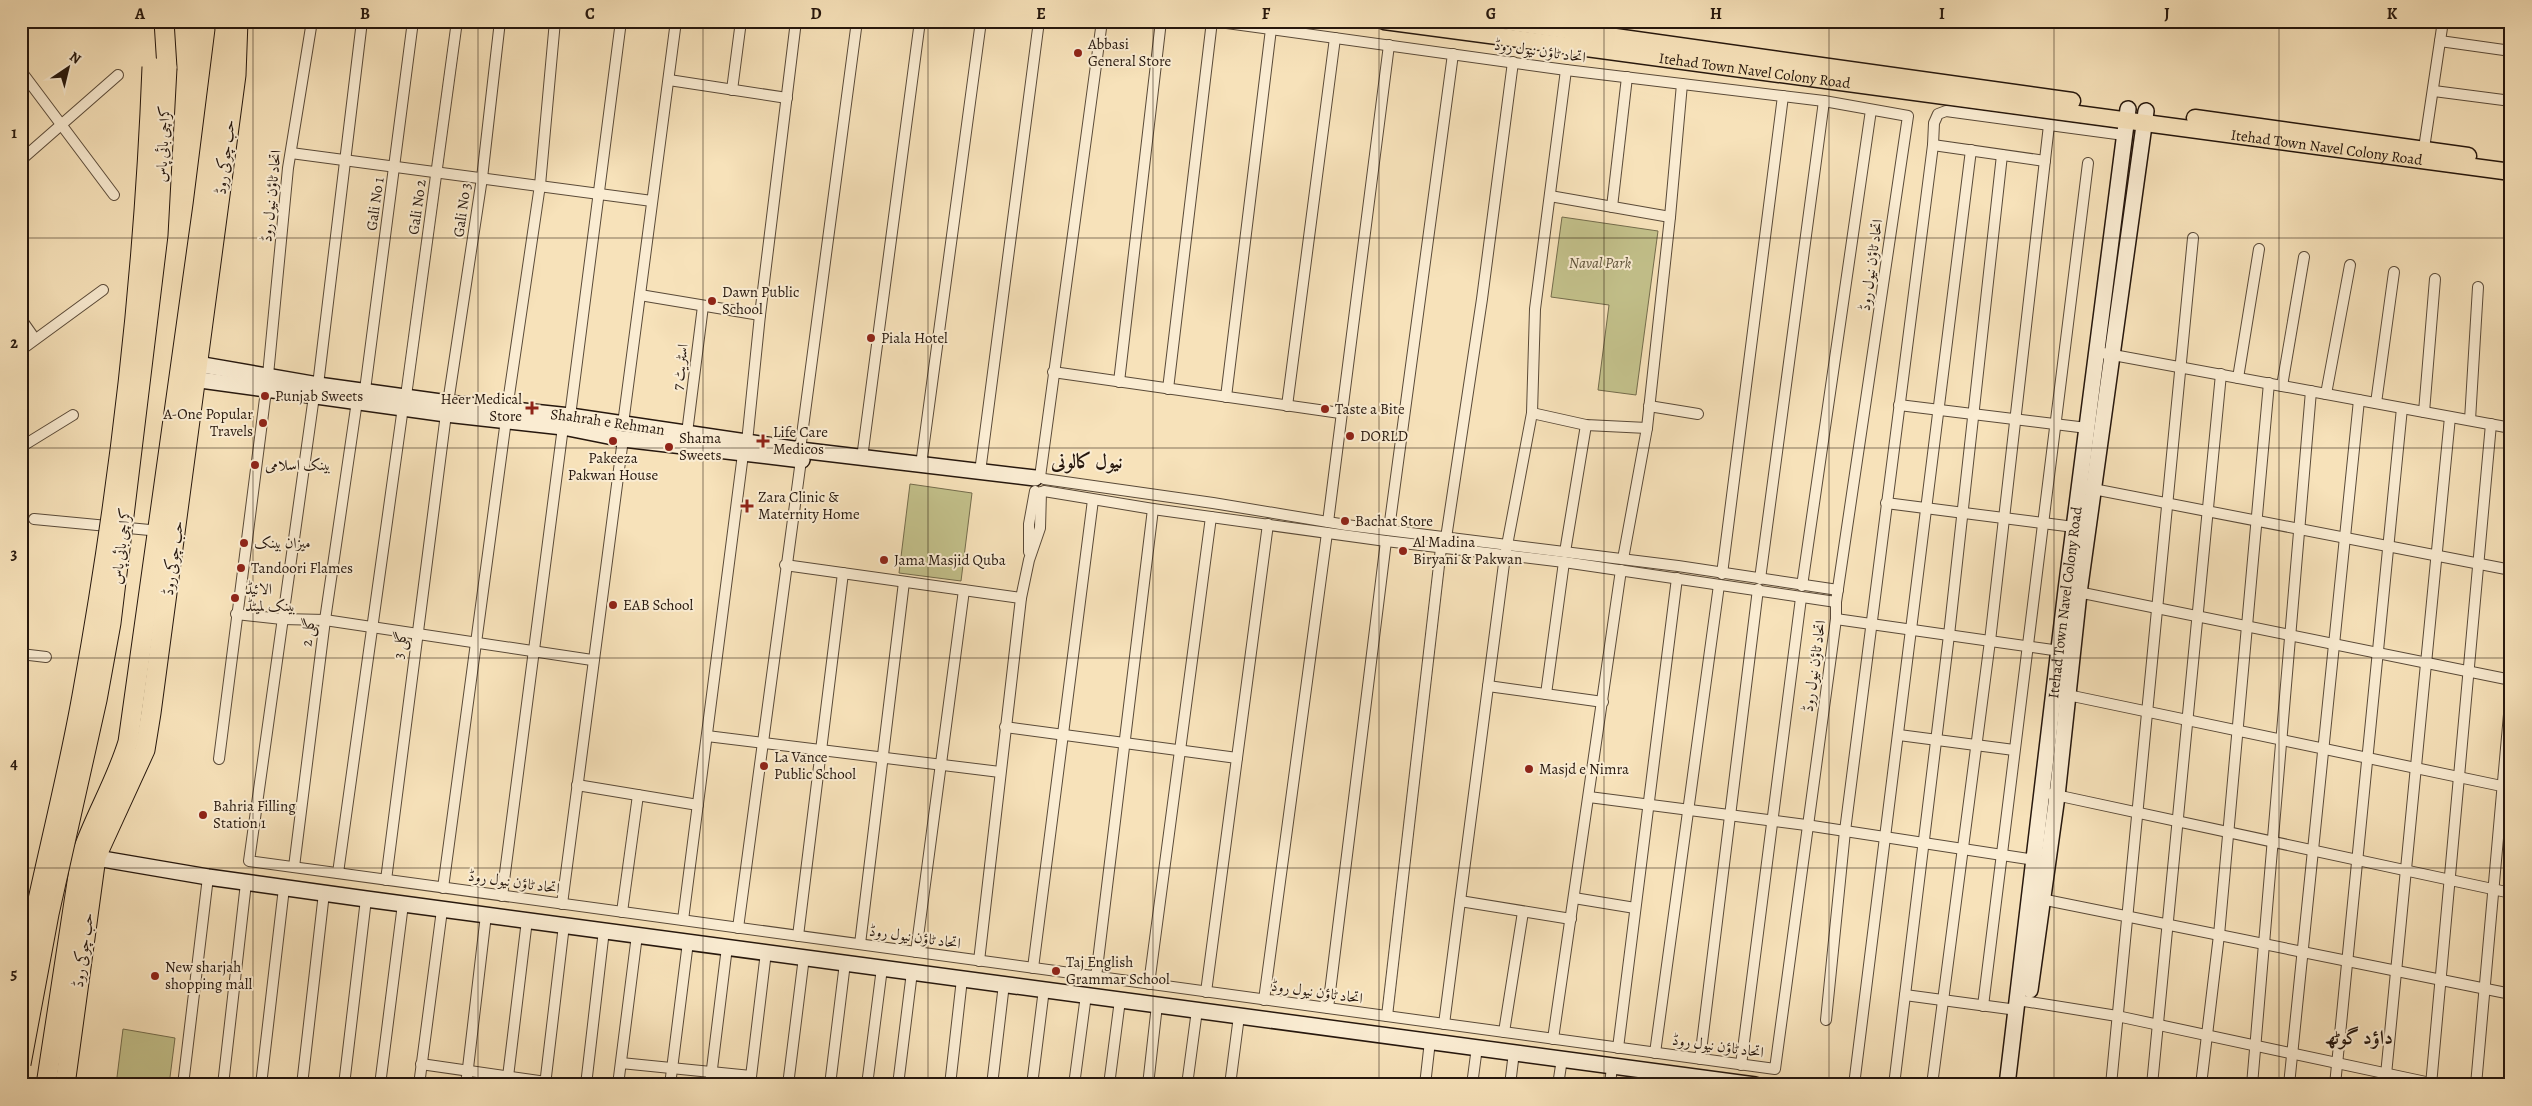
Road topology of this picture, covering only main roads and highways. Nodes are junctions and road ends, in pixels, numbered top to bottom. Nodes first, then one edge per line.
1 (159, 21) edge
2 (164, 21) edge
3 (224, 21) edge
4 (238, 21) edge
5 (1384, 21) edge
6 (1500, 26) edge
7 (159, 68) junction
8 (2423, 156) junction
9 (2511, 161) edge
10 (2511, 172) edge
11 (189, 371) junction
12 (88, 856) junction
13 (21, 982) edge
14 (21, 1064) edge
15 (46, 1085) edge
16 (65, 1085) edge

1 - 7 highway, کراچی بائی پاس
2 - 7 highway, کراچی بائی پاس
3 - 11 highway
4 - 11 highway, حب چوکی روڈ
5 - 6 main road, Itehad Town Navel Colony Road
6 - 8 main road, Itehad Town Navel Colony Road
7 - 13 highway, کراچی بائی پاس, bridge
7 - 14 highway, کراچی بائی پاس, bridge
8 - 9 main road, Itehad Town Navel Colony Road
8 - 10 main road, Itehad Town Navel Colony Road
11 - 12 highway
11 - 12 highway, حب چوکی روڈ
12 - 15 highway
12 - 16 highway, حب چوکی روڈ

